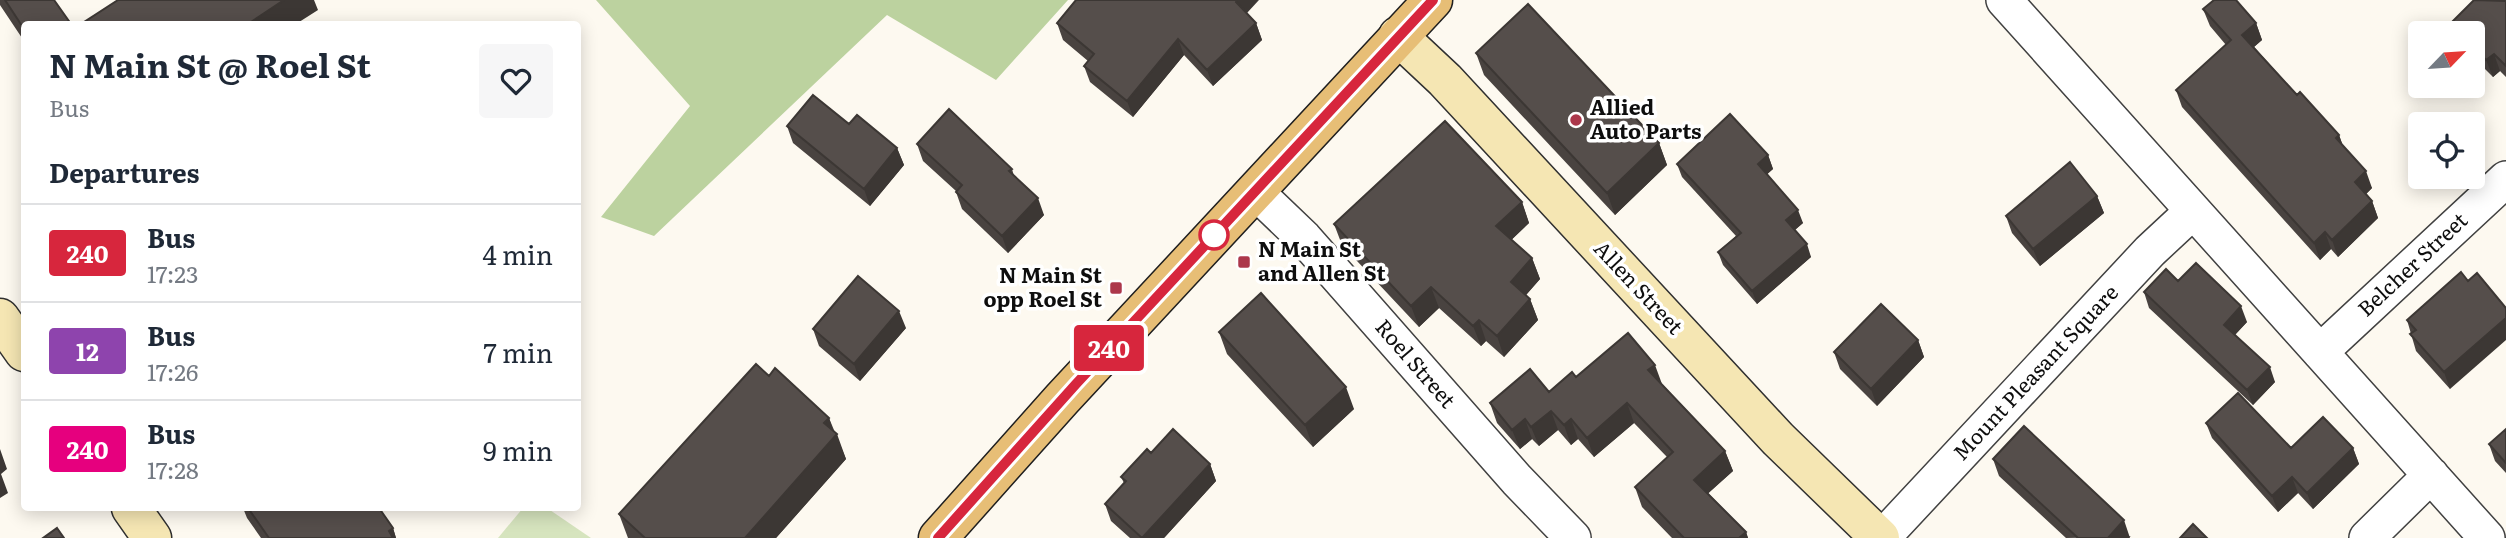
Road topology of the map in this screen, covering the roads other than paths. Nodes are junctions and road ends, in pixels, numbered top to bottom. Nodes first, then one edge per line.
1 (1433, 0) edge
2 (2004, 0) edge
3 (1398, 36) junction
4 (2506, 179) edge
5 (1255, 191) junction
6 (2193, 211) junction
7 (0, 318) edge
8 (21, 348) edge
9 (2320, 352) junction
10 (2431, 475) junction
11 (133, 511) edge
12 (152, 538) edge
13 (938, 538) edge
14 (1573, 538) edge
15 (1881, 538) edge
16 (2367, 538) edge
17 (2487, 538) edge

1 - 3 main road
2 - 6 street
3 - 5 main road
3 - 15 street, Allen Street
4 - 9 street, Belcher Street
5 - 13 main road
5 - 14 street, Roel Street
6 - 9 street
6 - 15 street, Mount Pleasant Square
7 - 8 street
9 - 10 street
10 - 16 street
10 - 17 street
11 - 12 street

